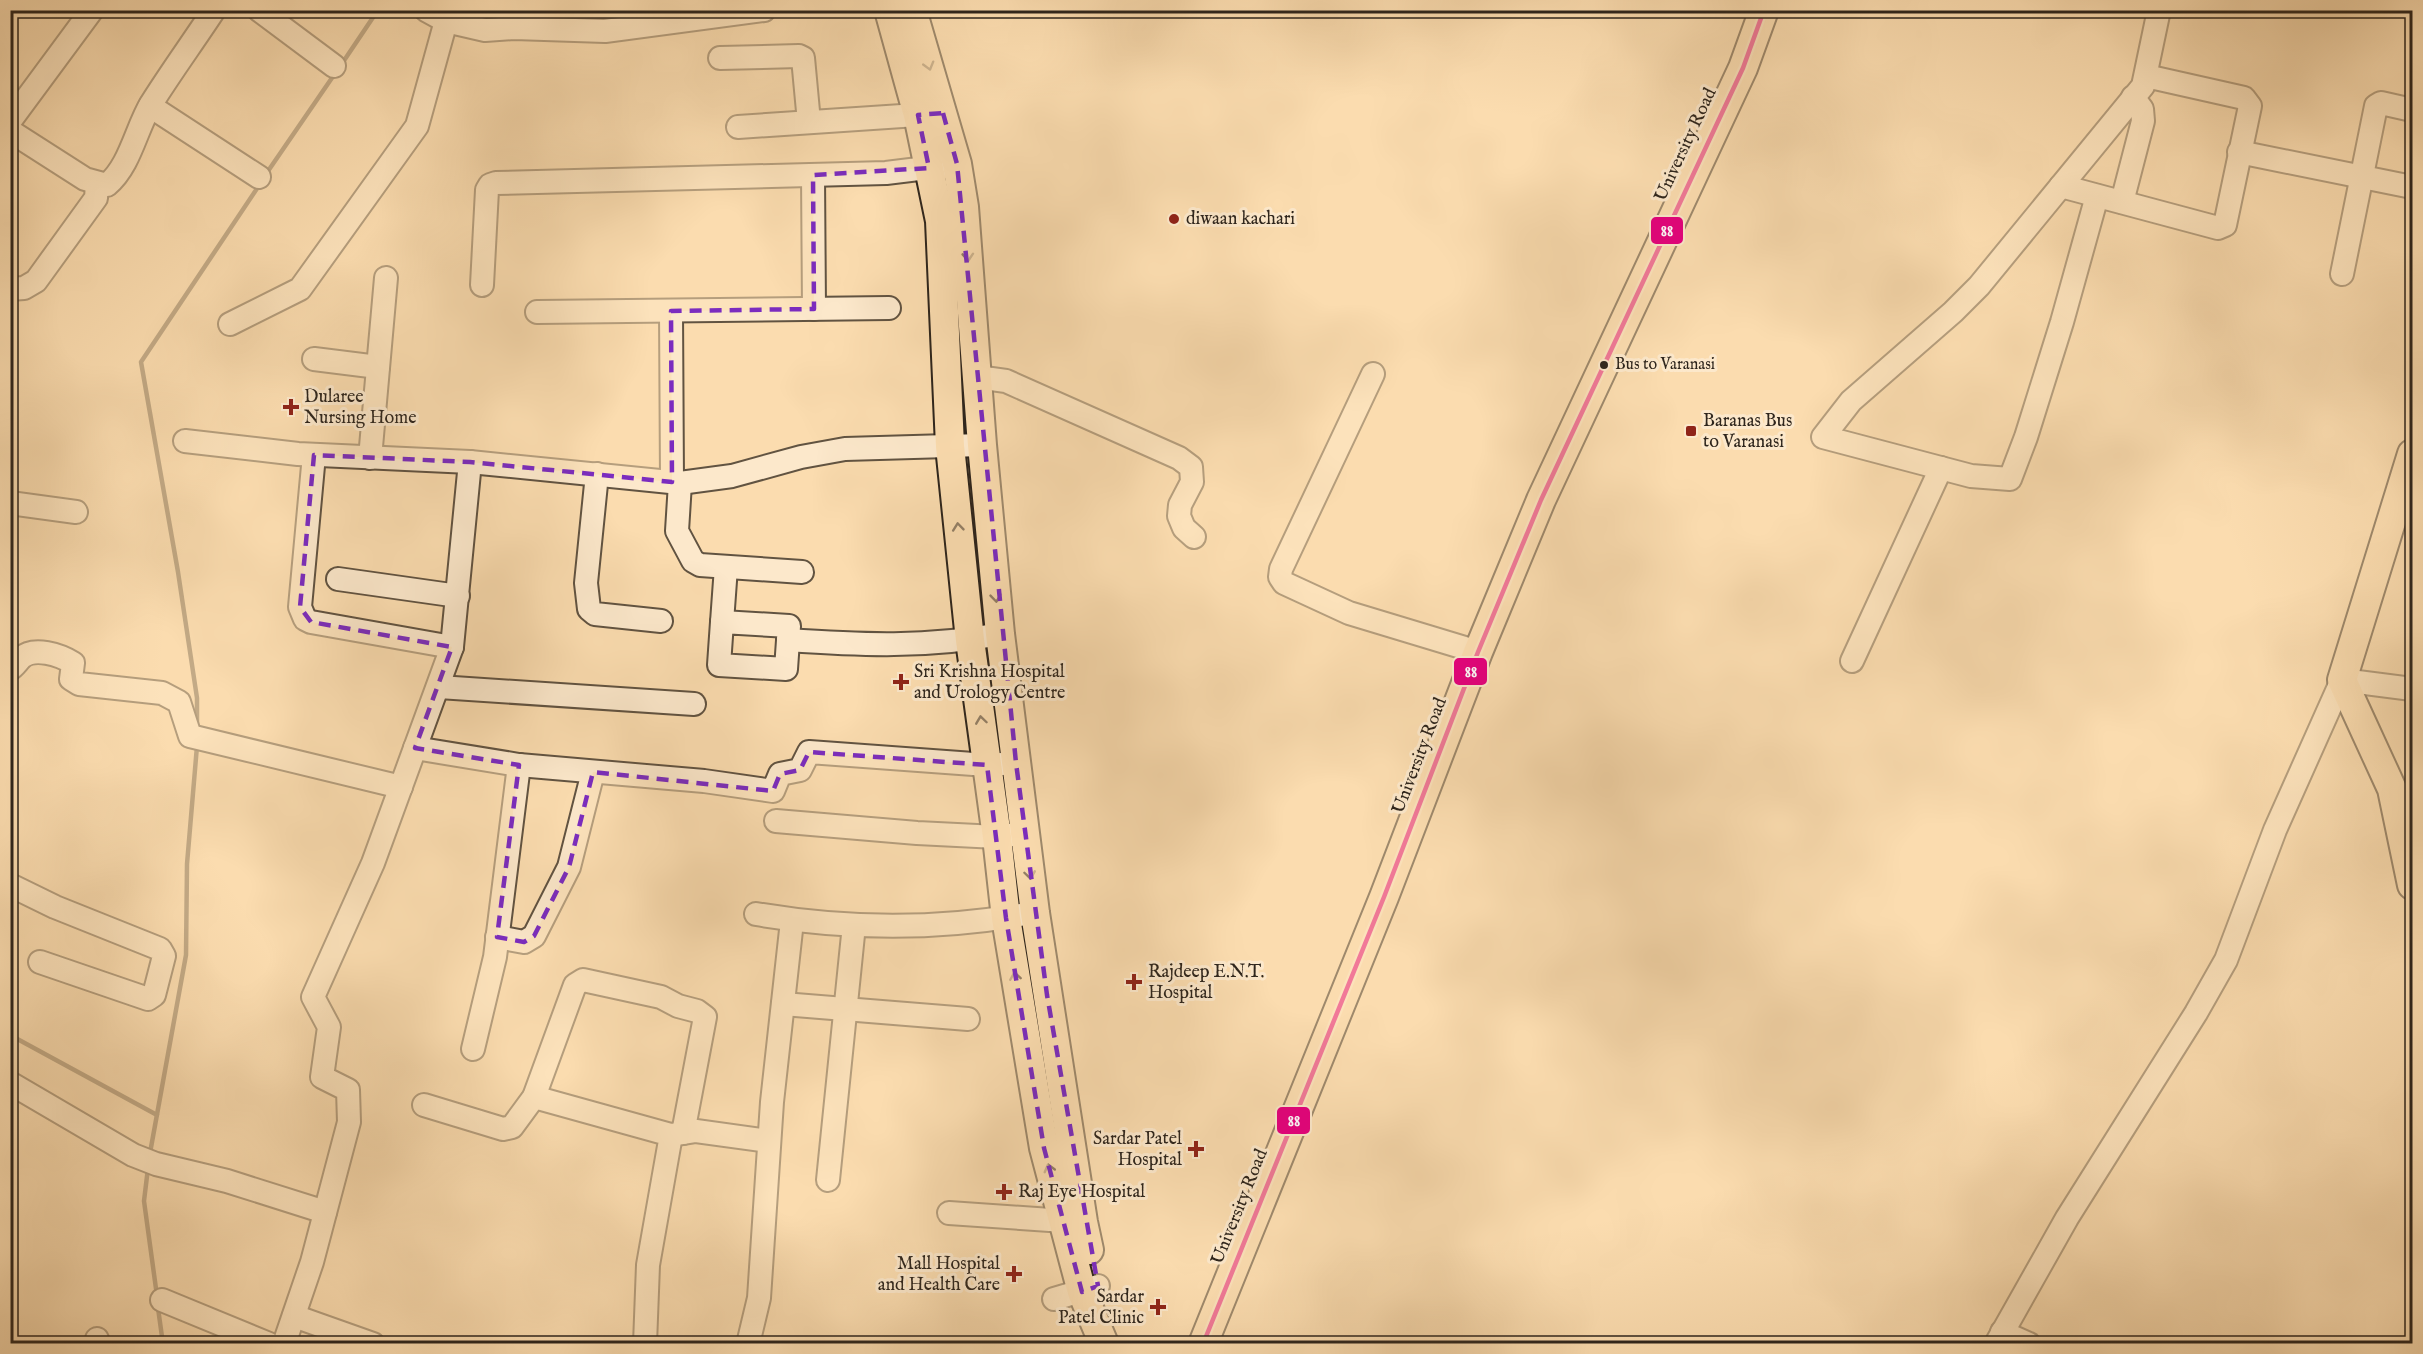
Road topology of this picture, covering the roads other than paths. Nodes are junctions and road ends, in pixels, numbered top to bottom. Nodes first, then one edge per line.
1 (92, 10) edge
2 (214, 10) edge
3 (259, 10) edge
4 (426, 10) edge
5 (764, 10) edge
6 (889, 10) edge
7 (912, 10) edge
8 (1744, 10) edge
9 (1764, 10) edge
10 (2159, 10) edge
11 (447, 16) edge
12 (720, 58) dead end
13 (334, 66) dead end
14 (2146, 76) junction
15 (2133, 97) junction
16 (150, 106) junction
17 (2412, 110) edge
18 (930, 114) junction
19 (10, 121) edge
20 (808, 122) junction
21 (738, 127) dead end
22 (10, 131) edge
23 (2239, 152) junction
24 (957, 164) junction
25 (929, 168) junction
26 (813, 175) junction
27 (259, 177) dead end
28 (2363, 177) junction
29 (97, 184) junction
30 (2061, 186) junction
31 (2412, 187) edge
32 (2097, 196) junction
33 (2122, 201) junction
34 (2342, 274) dead end
35 (386, 278) dead end
36 (482, 285) dead end
37 (10, 289) edge
38 (889, 308) dead end
39 (814, 309) junction
40 (671, 311) junction
41 (537, 312) dead end
42 (230, 324) dead end
43 (314, 359) dead end
44 (378, 367) junction
45 (1373, 374) dead end
46 (977, 376) junction
47 (185, 441) dead end
48 (982, 445) junction
49 (950, 446) junction
50 (2412, 454) edge
51 (314, 455) junction
52 (370, 458) junction
53 (470, 462) junction
54 (1941, 468) junction
55 (597, 474) junction
56 (676, 483) junction
57 (10, 503) edge
58 (76, 512) dead end
59 (1194, 537) dead end
60 (726, 567) junction
61 (802, 572) dead end
62 (338, 579) dead end
63 (458, 596) junction
64 (661, 621) dead end
65 (722, 622) junction
66 (1000, 634) junction
67 (788, 640) junction
68 (970, 640) junction
69 (452, 647) junction
70 (1470, 650) junction
71 (1852, 661) dead end
72 (10, 669) edge
73 (2342, 680) junction
74 (439, 687) junction
75 (2412, 689) edge
76 (694, 704) dead end
77 (415, 748) junction
78 (1016, 763) junction
79 (519, 765) junction
80 (987, 765) junction
81 (593, 772) junction
82 (401, 787) junction
83 (776, 821) dead end
84 (1011, 835) junction
85 (10, 885) edge
86 (2412, 885) edge
87 (1035, 913) junction
88 (756, 914) dead end
89 (1006, 918) junction
90 (792, 921) junction
91 (854, 925) junction
92 (497, 937) junction
93 (40, 962) dead end
94 (783, 1004) junction
95 (846, 1010) junction
96 (968, 1019) dead end
97 (473, 1049) dead end
98 (10, 1083) edge
99 (534, 1097) junction
100 (424, 1105) dead end
101 (677, 1134) junction
102 (770, 1141) junction
103 (828, 1180) dead end
104 (325, 1212) junction
105 (949, 1213) dead end
106 (1073, 1221) junction
107 (1090, 1289) junction
108 (1054, 1299) dead end
109 (162, 1300) dead end
110 (294, 1316) junction
111 (1999, 1338) edge
112 (269, 1344) edge
113 (284, 1344) edge
114 (374, 1344) edge
115 (645, 1344) edge
116 (748, 1344) edge
117 (1104, 1344) edge
118 (1117, 1344) edge
119 (1185, 1344) edge
120 (1203, 1344) edge
121 (2029, 1344) edge

1 - 19 street
2 - 16 street
3 - 13 street
4 - 11 street
5 - 11 street
6 - 18 main road
7 -> 18 main road
8 - 70 main road, University Road
9 - 70 main road, University Road
10 - 14 street
11 - 42 street
12 - 20 street
14 - 15 street
14 - 23 street
15 - 30 street
15 - 33 street
16 - 27 street
16 - 29 street
17 - 28 street
18 - 20 street
18 - 24 main road
18 - 25 main road
20 - 21 street
22 - 29 street
23 - 28 street
23 - 33 street
24 - 25 street
24 -> 46 main road
25 - 26 street
25 - 49 main road
26 - 36 street
26 - 39 street
28 - 31 street
28 - 34 street
29 - 37 street
30 - 32 street
30 - 54 street
32 - 33 street
32 - 54 street
35 - 44 street
38 - 39 street
39 - 40 street
40 - 41 street
40 - 56 street
43 - 44 street
44 - 52 street
45 - 70 street
46 - 48 main road
46 - 59 street
47 - 51 street
48 - 49 street
48 -> 66 main road
49 - 56 street
68 -> 49 main road
50 - 73 main road
51 - 52 street
51 - 69 street
52 - 53 street
53 - 55 street
53 - 63 street
54 - 71 street
55 - 56 street
55 - 64 street
56 - 60 street
57 - 58 street
60 - 61 street
60 - 65 street
62 - 63 street
63 - 69 street
65 - 67 street
65 - 67 street
66 - 68 street
66 - 78 main road
67 - 68 street
80 -> 68 main road
69 - 74 street
70 - 119 main road, University Road
70 - 120 main road, University Road
72 - 82 street
73 - 75 street
73 - 86 main road
73 - 111 street
74 - 76 street
74 - 77 street
77 - 79 street
77 - 82 street
78 - 80 street
78 - 84 main road
79 - 81 street
79 - 92 street
80 - 81 street
80 - 84 main road
81 - 92 street
82 - 104 street
83 - 84 street
84 -> 87 main road
84 - 89 main road
85 - 93 street
87 - 89 street
87 - 106 main road
88 - 90 street
89 - 91 street
106 -> 89 main road
90 - 91 street
90 - 94 street
91 - 95 street
92 - 97 street
94 - 95 street
94 - 102 street
95 - 96 street
95 - 103 street
98 - 104 street
99 - 100 street
99 - 101 street
99 - 101 street
101 - 102 street
101 - 115 street
102 - 116 street
104 - 110 street
105 - 106 street
106 - 107 main road
107 - 108 street
107 - 117 main road
107 - 118 main road
109 - 112 street
110 - 113 street
110 - 114 street
111 - 121 street

